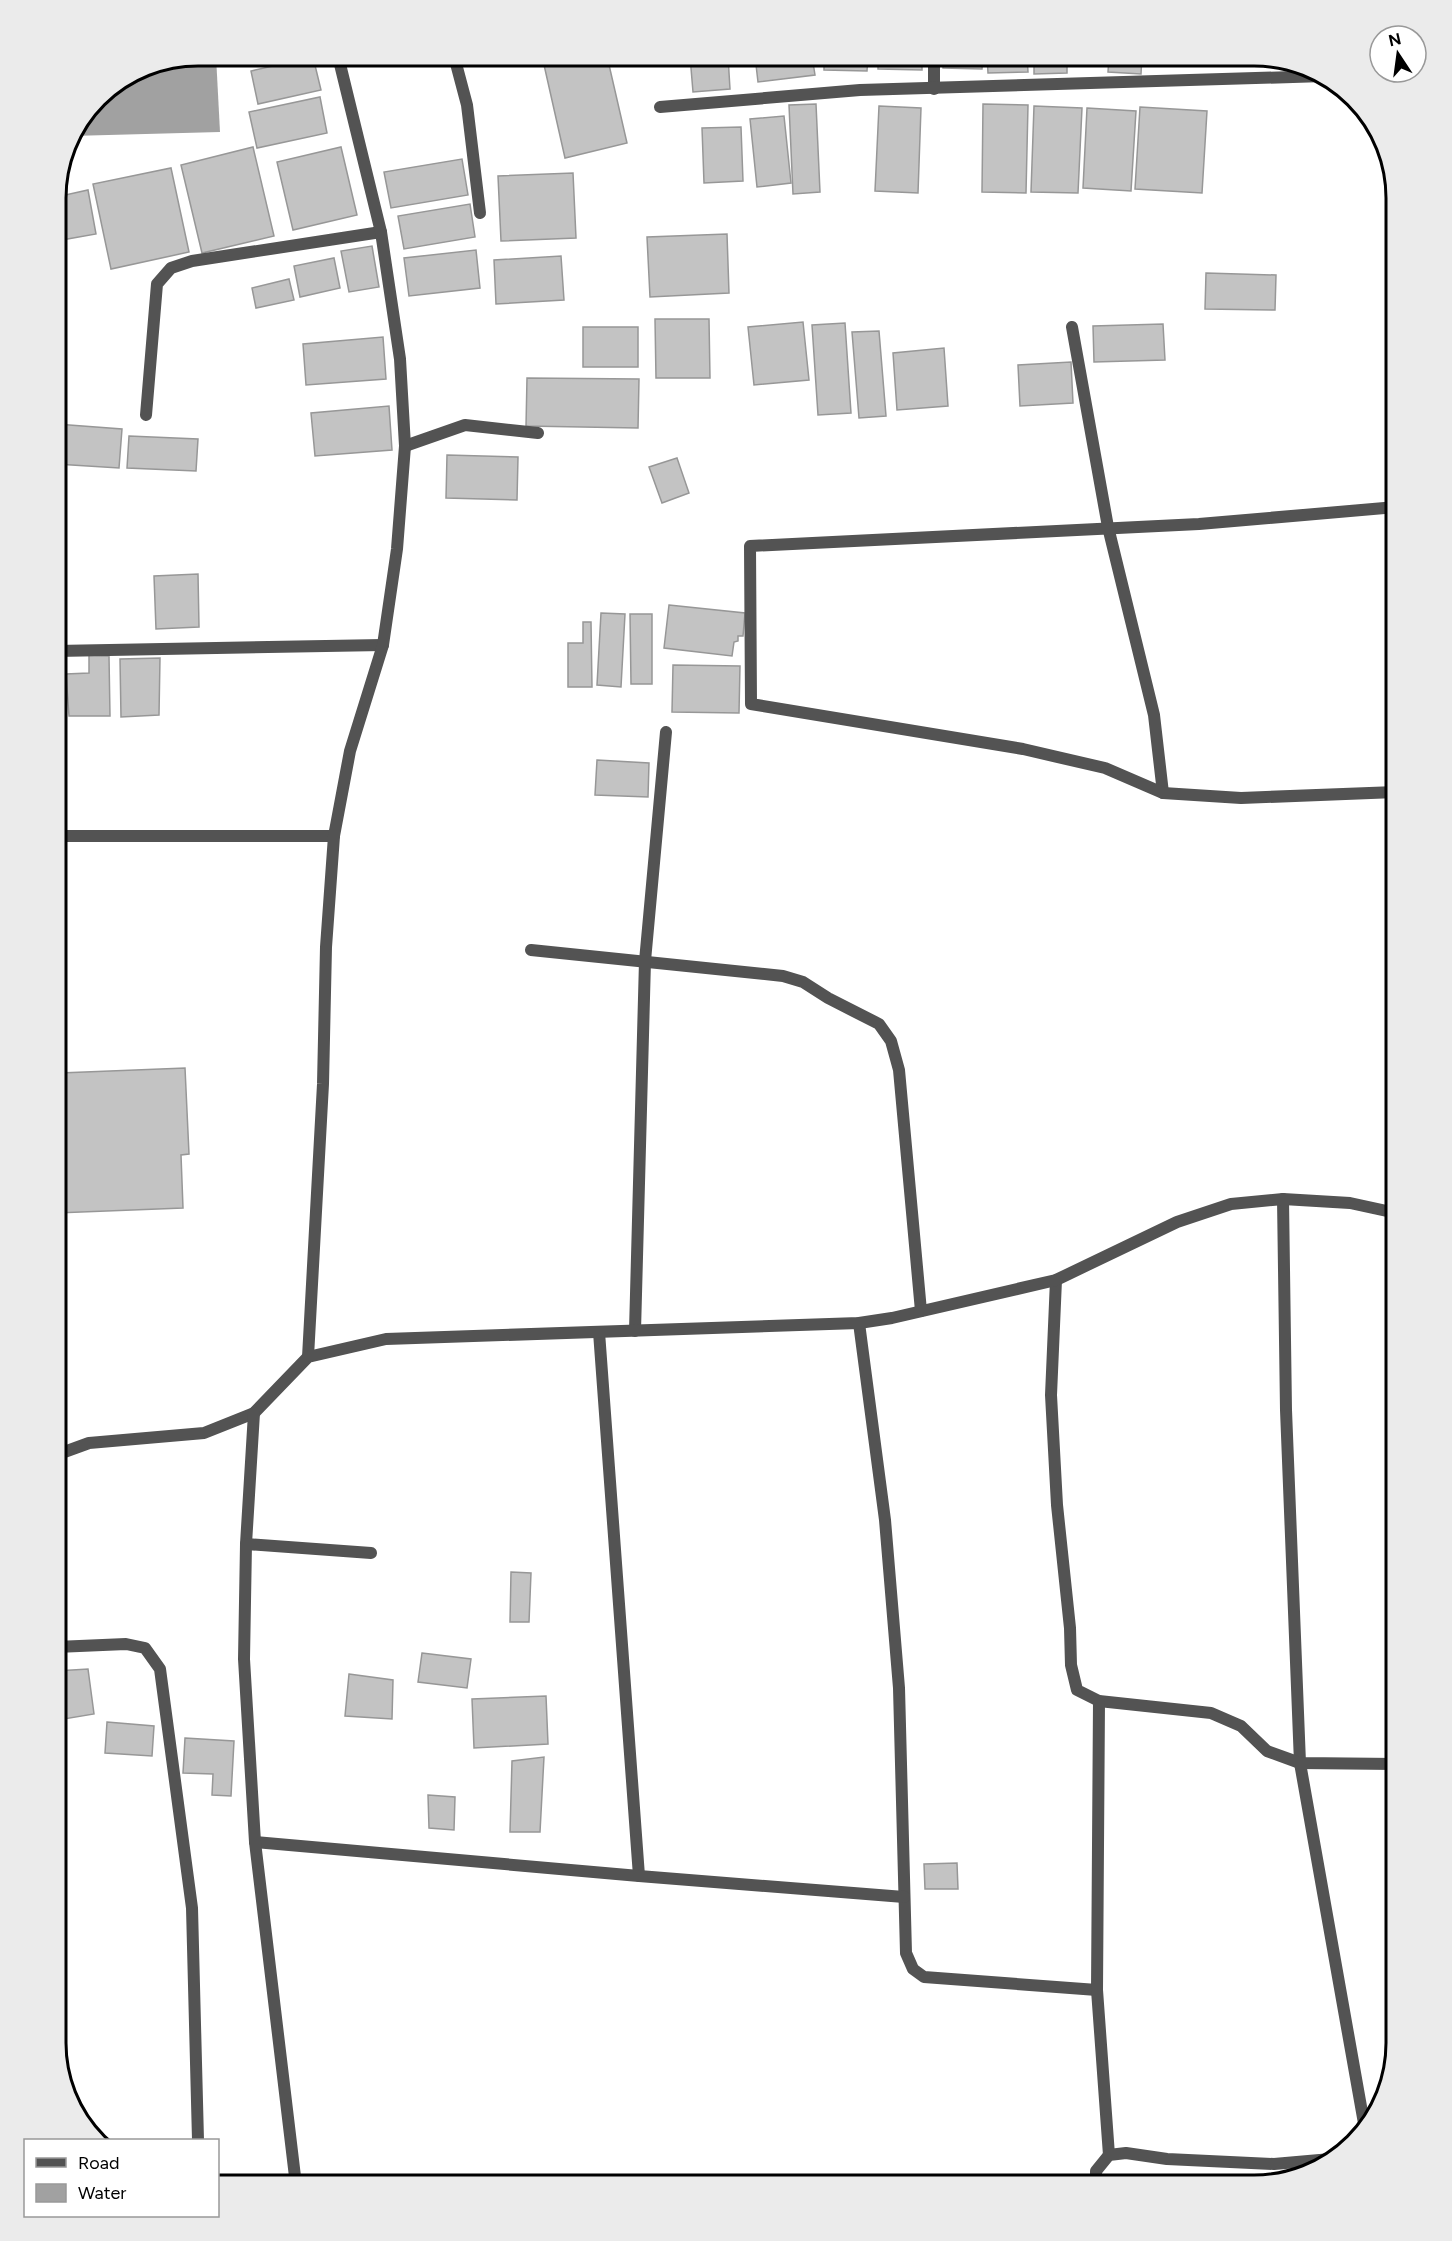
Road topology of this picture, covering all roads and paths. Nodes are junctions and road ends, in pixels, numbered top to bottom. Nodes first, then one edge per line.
1 (340, 66) edge
2 (457, 66) edge
3 (934, 66) edge
4 (1304, 77) edge
5 (934, 88) junction
6 (660, 107) dead end
7 (480, 213) dead end
8 (381, 232) junction
9 (1072, 327) dead end
10 (146, 416) dead end
11 (538, 434) dead end
12 (405, 446) junction
13 (1386, 508) edge
14 (1108, 527) junction
15 (383, 645) junction
16 (66, 651) edge
17 (666, 732) dead end
18 (1386, 792) edge
19 (1163, 793) junction
20 (66, 836) edge
21 (334, 836) junction
22 (531, 950) dead end
23 (645, 961) junction
24 (1283, 1199) junction
25 (1386, 1211) edge
26 (1056, 1280) junction
27 (921, 1311) junction
28 (859, 1323) junction
29 (635, 1331) junction
30 (598, 1332) junction
31 (308, 1357) junction
32 (254, 1413) junction
33 (66, 1451) edge
34 (246, 1544) junction
35 (371, 1553) dead end
36 (66, 1647) edge
37 (1099, 1701) junction
38 (1300, 1762) junction
39 (1386, 1764) edge
40 (255, 1842) junction
41 (639, 1876) junction
42 (904, 1897) junction
43 (1097, 1990) junction
44 (1363, 2117) edge
45 (198, 2139) edge
46 (1109, 2155) junction
47 (1313, 2161) edge
48 (295, 2175) edge
49 (1096, 2175) edge

1 - 8 street
2 - 7 street
3 - 5 street
4 - 5 street
5 - 6 street
8 - 10 street
8 - 12 street
9 - 14 street
11 - 12 street
12 - 15 street
13 - 14 street
14 - 19 street
14 - 19 street
15 - 16 street
15 - 21 street
17 - 23 street
18 - 19 street
20 - 21 street
21 - 31 street
22 - 23 street
23 - 27 street
23 - 29 street
24 - 25 street
24 - 26 street
24 - 38 street
26 - 27 street
26 - 37 street
27 - 28 street
28 - 29 street
28 - 42 street
29 - 30 street
30 - 31 street
30 - 41 street
31 - 32 street
32 - 33 street
32 - 34 street
34 - 35 street
34 - 40 street
36 - 45 street
37 - 38 street
37 - 43 street
38 - 39 street
38 - 44 street
40 - 41 street
40 - 48 street
41 - 42 street
42 - 43 street
43 - 46 street
46 - 47 street
46 - 49 street

